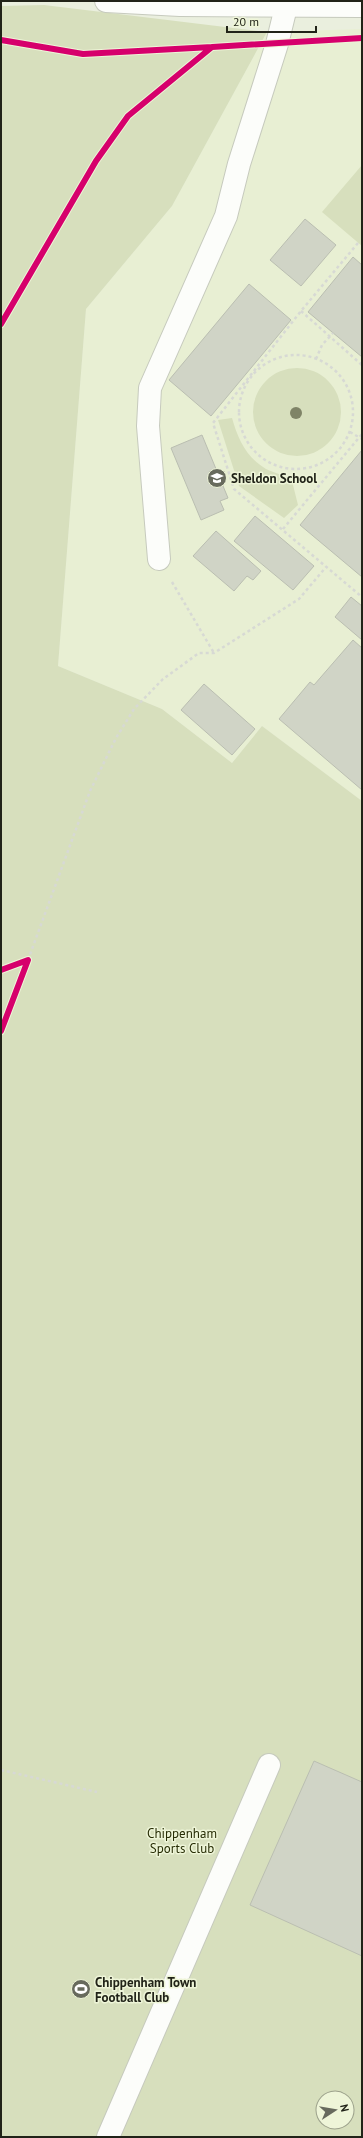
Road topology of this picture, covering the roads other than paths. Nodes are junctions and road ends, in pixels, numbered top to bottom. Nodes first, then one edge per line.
1 (106, 1) edge
2 (362, 6) edge
3 (286, 7) junction
4 (159, 559) road end
5 (270, 1765) dead end
6 (108, 2137) edge

1 - 3 main road
2 - 3 main road
3 - 4 main road
5 - 6 main road

